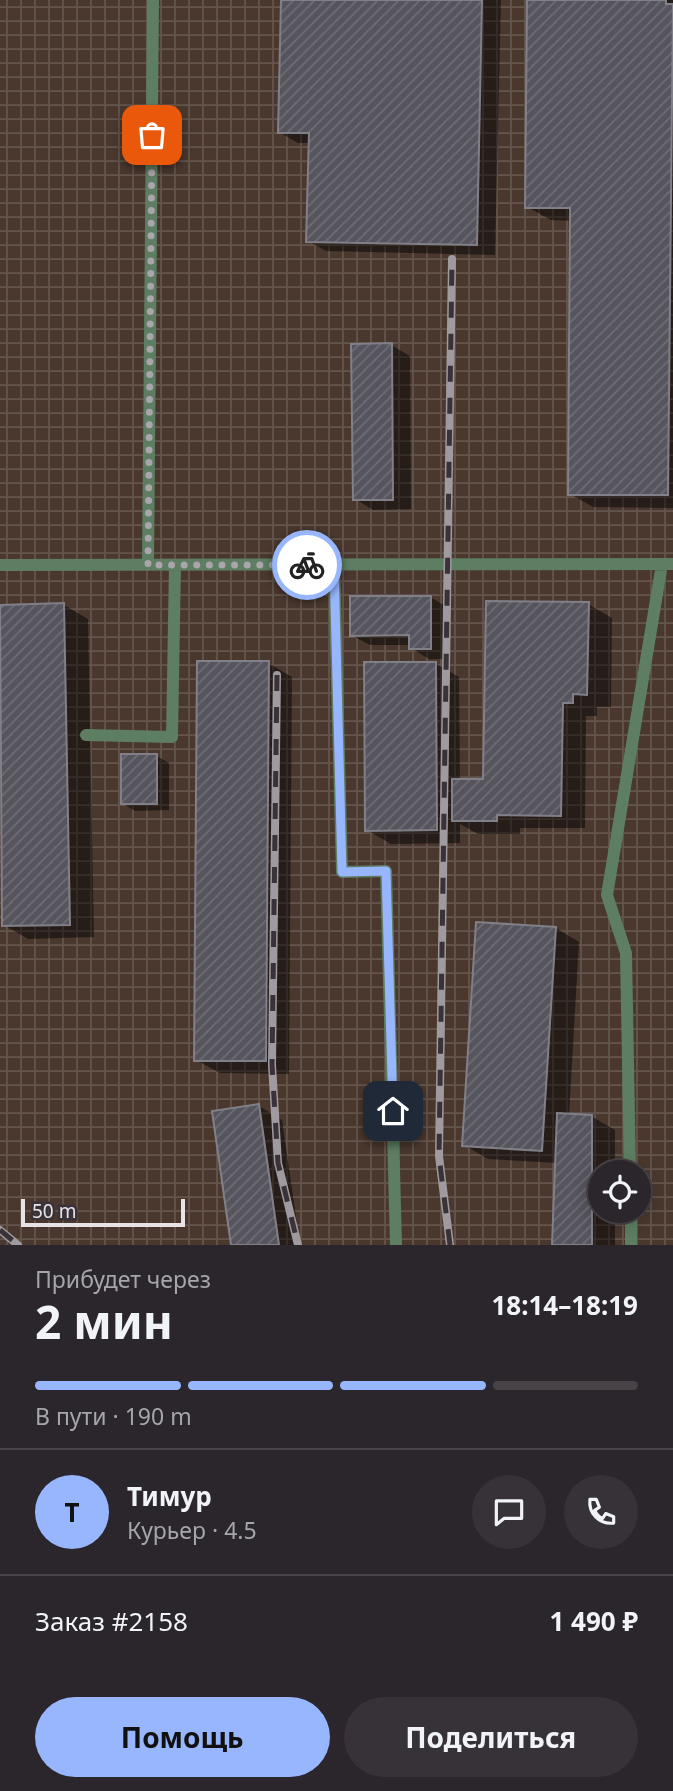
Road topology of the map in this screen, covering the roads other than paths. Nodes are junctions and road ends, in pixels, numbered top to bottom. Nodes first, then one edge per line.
1 (153, 0) edge
2 (668, 564) edge
3 (0, 565) edge
4 (148, 565) junction
5 (175, 565) junction
6 (334, 565) junction
7 (86, 735) dead end
8 (630, 1160) edge
9 (631, 1223) edge
10 (396, 1245) edge
11 (631, 1245) edge

1 - 4 lane
2 - 6 lane
2 - 8 lane
3 - 4 lane
4 - 5 lane
5 - 6 lane
5 - 7 lane
6 - 10 lane
9 - 11 lane

